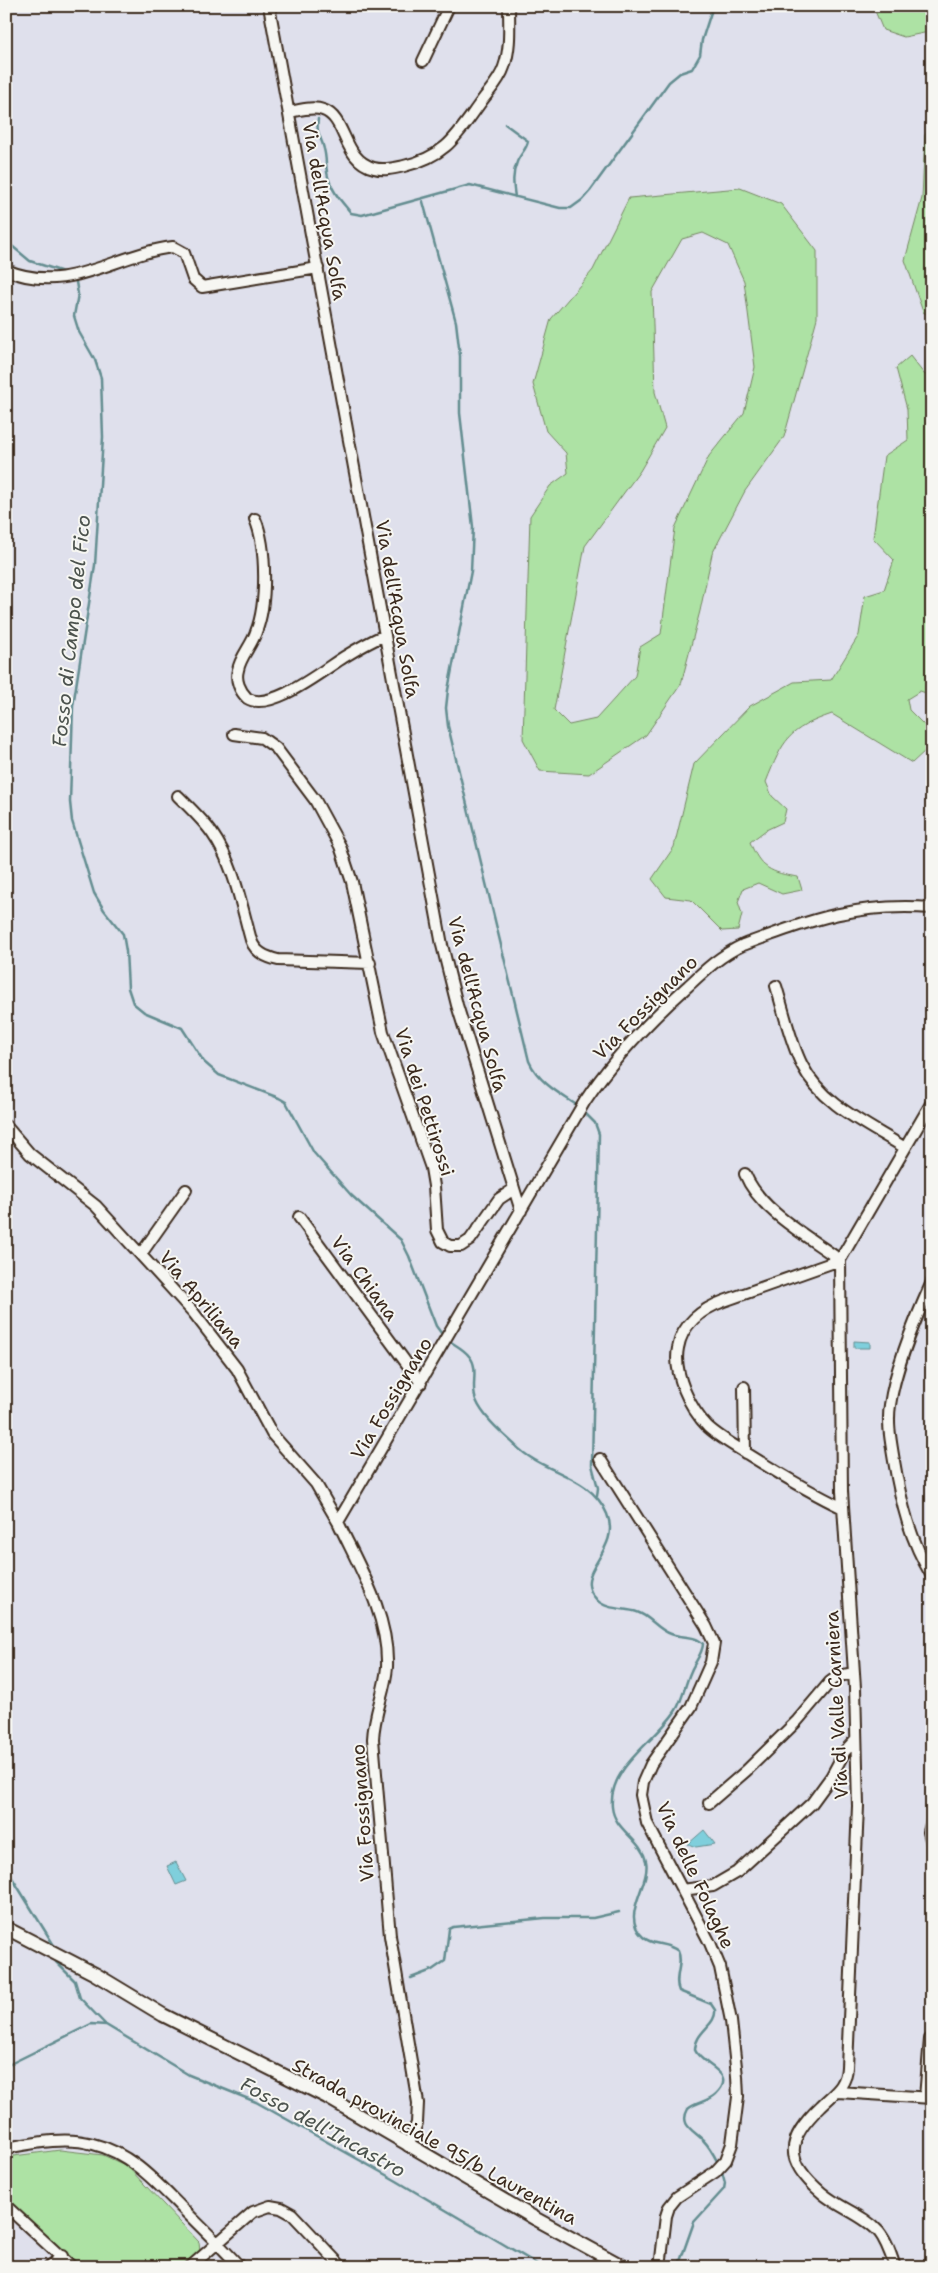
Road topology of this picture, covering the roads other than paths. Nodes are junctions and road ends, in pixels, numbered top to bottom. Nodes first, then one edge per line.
1 (269, 6) edge
2 (449, 6) edge
3 (509, 6) edge
4 (423, 61) dead end
5 (289, 112) junction
6 (318, 268) junction
7 (6, 270) edge
8 (256, 519) dead end
9 (385, 635) junction
10 (234, 734) dead end
11 (178, 796) dead end
12 (932, 908) edge
13 (370, 963) junction
14 (776, 986) dead end
15 (932, 1102) edge
16 (6, 1126) edge
17 (905, 1148) junction
18 (746, 1174) dead end
19 (514, 1189) junction
20 (186, 1190) dead end
21 (521, 1211) junction
22 (299, 1217) dead end
23 (141, 1254) junction
24 (840, 1260) junction
25 (932, 1282) edge
26 (421, 1383) junction
27 (744, 1387) dead end
28 (746, 1453) junction
29 (600, 1459) dead end
30 (843, 1508) junction
31 (338, 1522) junction
32 (932, 1576) edge
33 (854, 1673) junction
34 (856, 1739) junction
35 (710, 1802) dead end
36 (932, 1820) edge
37 (932, 1844) edge
38 (682, 1890) junction
39 (6, 1928) edge
40 (930, 2039) edge
41 (838, 2092) junction
42 (928, 2097) edge
43 (408, 2146) junction
44 (6, 2148) edge
45 (6, 2206) edge
46 (218, 2243) junction
47 (62, 2256) junction
48 (48, 2267) edge
49 (72, 2267) edge
50 (190, 2267) edge
51 (240, 2267) edge
52 (342, 2267) edge
53 (624, 2267) edge
54 (660, 2267) edge
55 (895, 2267) edge

1 - 5 street, Via dell'Acqua Solfa
2 - 4 street
3 - 5 street
5 - 6 street, Via dell'Acqua Solfa
6 - 7 street
6 - 9 street, Via dell'Acqua Solfa
8 - 9 street
9 - 19 street, Via dell'Acqua Solfa
10 - 13 street, Via dei Pettirossi
11 - 13 street
12 - 21 street, Via Fossignano
13 - 19 street, Via dei Pettirossi
14 - 17 street
15 - 17 street
16 - 23 street, Via Apriliana
17 - 24 street
18 - 24 street
19 - 21 street, Via dell'Acqua Solfa
20 - 23 street
21 - 26 street, Via Fossignano
22 - 26 street, Via Chiana
23 - 31 street, Via Apriliana
24 - 28 street
24 - 30 street, Via di Valle Carniera
25 - 32 street
26 - 31 street, Via Fossignano
27 - 28 street
28 - 30 street
29 - 38 street, Via delle Folaghe
30 - 33 street, Via di Valle Carniera
31 - 43 street, Via Fossignano
33 - 34 street, Via di Valle Carniera
33 - 35 street
34 - 38 street
34 - 41 street, Via di Valle Carniera
36 - 37 street
38 - 54 street, Via delle Folaghe
39 - 43 main road, Strada provinciale 95/b Laurentina
40 - 42 street
41 - 42 street
41 - 55 street
43 - 53 main road, Strada provinciale 95/b Laurentina
44 - 46 street
45 - 47 street
46 - 50 street
46 - 51 street
46 - 52 street
47 - 48 street
47 - 49 street

